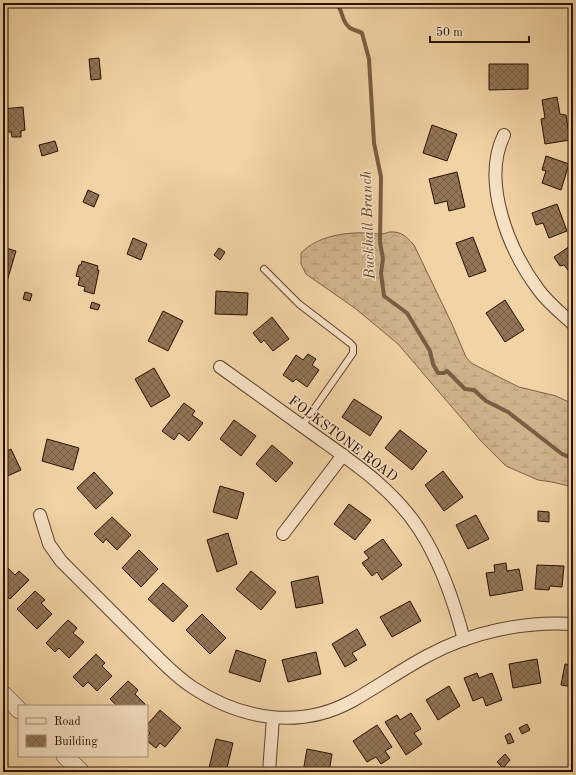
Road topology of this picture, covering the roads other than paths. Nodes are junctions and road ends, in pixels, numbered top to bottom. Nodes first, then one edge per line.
1 (504, 135) dead end
2 (264, 269) dead end
3 (573, 324) edge
4 (220, 367) dead end
5 (302, 426) junction
6 (343, 455) junction
7 (40, 515) dead end
8 (283, 534) dead end
9 (573, 624) edge
10 (464, 640) junction
11 (3, 694) edge
12 (18, 709) edge
13 (273, 718) junction
14 (66, 757) edge
15 (81, 772) edge
16 (269, 772) edge

1 - 3 street
2 - 5 lane
4 - 5 street, FOLKSTONE ROAD
5 - 6 street, FOLKSTONE ROAD
6 - 8 street
6 - 10 street, FOLKSTONE ROAD
7 - 13 street
9 - 10 street
10 - 13 street
11 - 12 main road
13 - 16 street
14 - 15 main road

